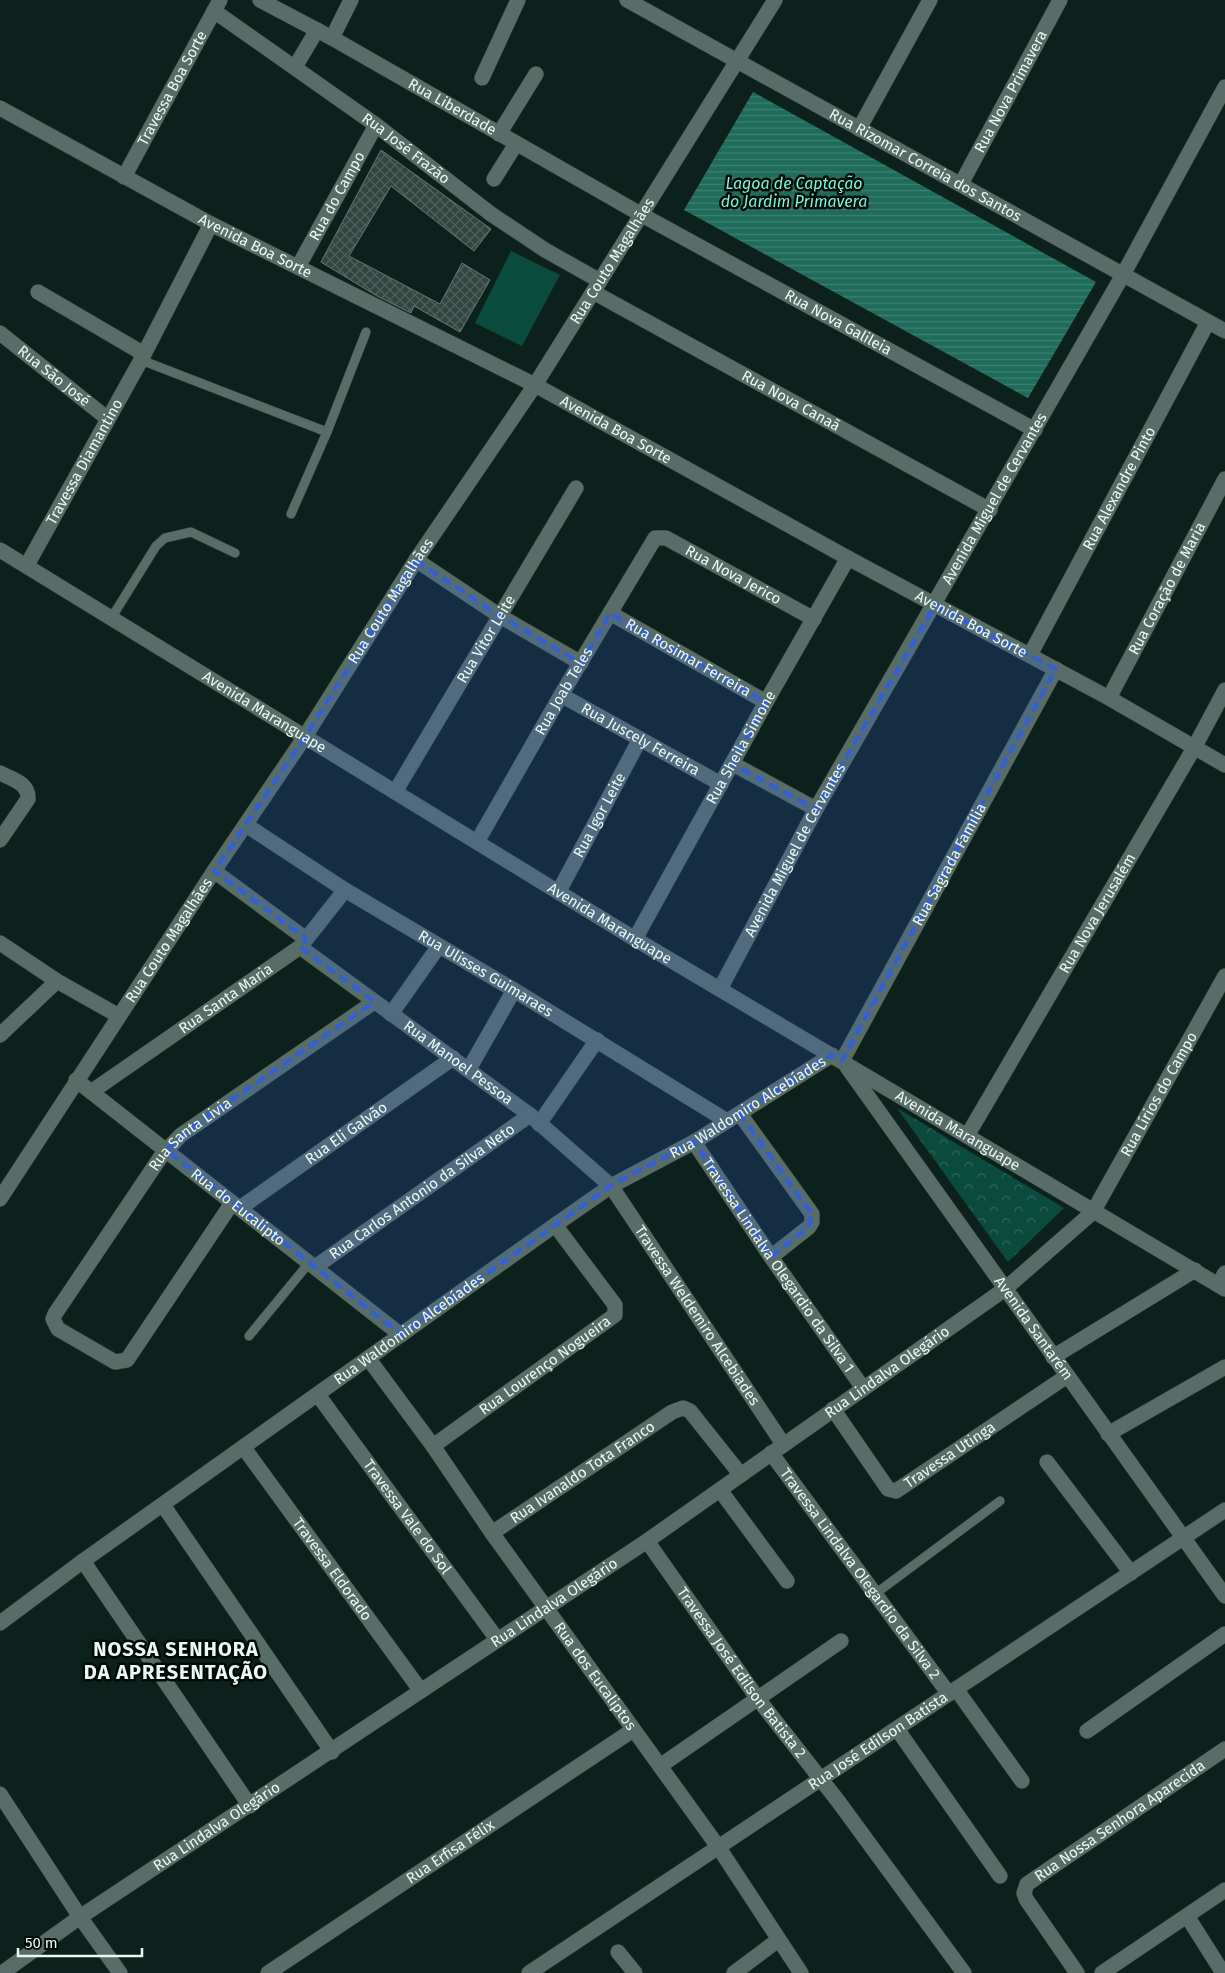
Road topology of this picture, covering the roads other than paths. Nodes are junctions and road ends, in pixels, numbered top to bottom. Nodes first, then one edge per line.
1 (260, 0) edge
2 (351, 0) edge
3 (518, 0) edge
4 (627, 0) edge
5 (776, 0) edge
6 (930, 0) edge
7 (1060, 0) edge
8 (217, 5) edge
9 (317, 30) junction
10 (332, 38) junction
11 (737, 60) junction
12 (295, 67) junction
13 (536, 74) dead end
14 (482, 78) dead end
15 (1225, 87) edge
16 (0, 108) edge
17 (376, 125) junction
18 (859, 129) junction
19 (499, 134) junction
20 (516, 144) junction
21 (124, 177) junction
22 (494, 179) dead end
23 (961, 184) junction
24 (642, 216) junction
25 (211, 224) junction
26 (298, 267) junction
27 (1124, 273) junction
28 (597, 286) junction
29 (38, 292) dead end
30 (1208, 322) junction
31 (1225, 331) edge
32 (366, 332) dead end
33 (0, 333) edge
34 (142, 357) junction
35 (535, 385) junction
36 (108, 419) junction
37 (1034, 430) junction
38 (327, 432) junction
39 (1225, 479) edge
40 (576, 488) dead end
41 (990, 510) junction
42 (291, 514) dead end
43 (652, 541) joint
44 (0, 550) edge
45 (235, 553) dead end
46 (848, 558) junction
47 (416, 560) junction
48 (26, 565) junction
49 (935, 605) junction
50 (610, 613) junction
51 (500, 616) junction
52 (112, 617) junction
53 (814, 619) junction
54 (1030, 655) junction
55 (581, 663) junction
56 (1056, 669) junction
57 (1225, 690) edge
58 (561, 694) junction
59 (1109, 698) junction
60 (766, 702) junction
61 (304, 738) junction
62 (640, 739) junction
63 (1194, 748) junction
64 (733, 764) junction
65 (1225, 765) edge
66 (0, 773) edge
67 (721, 784) junction
68 (395, 792) junction
69 (816, 808) junction
70 (246, 825) junction
71 (0, 840) edge
72 (477, 842) junction
73 (214, 871) junction
74 (345, 890) junction
75 (559, 891) junction
76 (636, 939) junction
77 (0, 943) edge
78 (303, 943) junction
79 (439, 946) junction
80 (1225, 976) edge
81 (57, 981) junction
82 (720, 989) junction
83 (514, 990) junction
84 (374, 1002) junction
85 (391, 1014) junction
86 (119, 1016) junction
87 (0, 1034) edge
88 (597, 1040) junction
89 (453, 1058) junction
90 (837, 1058) junction
91 (469, 1069) junction
92 (76, 1080) junction
93 (91, 1092) junction
94 (733, 1117) junction
95 (535, 1120) junction
96 (967, 1136) junction
97 (694, 1142) junction
98 (166, 1150) junction
99 (611, 1186) junction
100 (0, 1199) edge
101 (236, 1206) junction
102 (1093, 1212) junction
103 (555, 1225) junction
104 (771, 1257) junction
105 (312, 1265) junction
106 (1195, 1270) junction
107 (1223, 1282) edge
108 (1005, 1289) junction
109 (401, 1334) junction
110 (249, 1336) dead end
111 (1054, 1357) junction
112 (368, 1358) junction
113 (127, 1360) joint
114 (1225, 1366) edge
115 (1067, 1376) junction
116 (863, 1388) junction
117 (318, 1395) junction
118 (833, 1409) junction
119 (1108, 1434) junction
120 (433, 1446) junction
121 (244, 1448) junction
122 (777, 1448) junction
123 (1047, 1462) dead end
124 (741, 1475) junction
125 (720, 1490) junction
126 (1000, 1501) dead end
127 (163, 1505) junction
128 (1225, 1510) edge
129 (492, 1533) junction
130 (1184, 1537) junction
131 (647, 1541) junction
132 (83, 1561) junction
133 (1131, 1573) junction
134 (787, 1581) dead end
135 (875, 1594) junction
136 (1225, 1596) edge
137 (547, 1609) junction
138 (0, 1623) edge
139 (1225, 1634) edge
140 (497, 1639) junction
141 (841, 1641) dead end
142 (421, 1691) junction
143 (953, 1691) junction
144 (758, 1699) junction
145 (898, 1729) junction
146 (633, 1730) junction
147 (1087, 1731) dead end
148 (1225, 1750) edge
149 (332, 1752) junction
150 (660, 1766) junction
151 (821, 1780) junction
152 (1022, 1781) dead end
153 (0, 1794) edge
154 (250, 1806) junction
155 (719, 1848) junction
156 (1000, 1876) dead end
157 (1225, 1890) edge
158 (1187, 1916) junction
159 (80, 1917) junction
160 (778, 1940) junction
161 (618, 1952) dead end
162 (547, 1968) edge
163 (2, 1973) edge
164 (120, 1973) edge
165 (268, 1973) edge
166 (529, 1973) edge
167 (635, 1973) edge
168 (734, 1973) edge
169 (802, 1973) edge
170 (964, 1973) edge
171 (1077, 1973) edge
172 (1102, 1973) edge
173 (1223, 1973) edge

1 - 9 street, Rua Liberdade
2 - 10 street
3 - 14 street
4 - 11 street, Rua Rizomar Correia dos Santos
5 - 11 street, Rua Couto Magalhães
6 - 18 street
7 - 23 street, Rua Nova Primavera
8 - 12 street, Rua José Frazão
8 - 21 street, Travessa Boa Sorte
9 - 10 street, Rua Liberdade
9 - 12 street
10 - 19 street, Rua Liberdade
11 - 18 street, Rua Rizomar Correia dos Santos
11 - 24 street, Rua Couto Magalhães
12 - 17 street, Rua José Frazão
13 - 19 street
15 - 27 street, Avenida Miguel de Cervantes
16 - 21 street, Avenida Boa Sorte
17 - 26 street, Rua do Campo
17 - 28 street, Rua José Frazão
18 - 23 street, Rua Rizomar Correia dos Santos
19 - 20 street, Rua Liberdade
20 - 22 street
20 - 24 street, Rua Liberdade
21 - 25 street, Avenida Boa Sorte
23 - 27 street, Rua Rizomar Correia dos Santos
24 - 28 street, Rua Couto Magalhães
24 - 37 street, Rua Nova Galileia
25 - 26 street, Avenida Boa Sorte
25 - 34 street, Travessa Diamantino
26 - 35 street, Avenida Boa Sorte
27 - 30 street, Rua Rizomar Correia dos Santos
27 - 37 street, Avenida Miguel de Cervantes
28 - 35 street, Rua Couto Magalhães
28 - 41 street, Rua Nova Canaã
29 - 34 street
30 - 31 street, Rua Rizomar Correia dos Santos
30 - 54 street, Rua Alexandre Pinto
32 - 38 lane
33 - 36 street, Rua São José
34 - 36 street, Travessa Diamantino
34 - 38 lane
35 - 46 street, Avenida Boa Sorte
35 - 47 street, Rua Couto Magalhães
36 - 48 street, Travessa Diamantino
37 - 41 street, Avenida Miguel de Cervantes
38 - 42 lane
39 - 59 street, Rua Coração de Maria
40 - 51 street, Rua Vitor Leite
41 - 49 street, Avenida Miguel de Cervantes
43 - 50 street, Rua Joab Teles
43 - 53 street, Rua Nova Jerico
44 - 48 street, Avenida Maranguape
45 - 52 lane
46 - 49 street, Avenida Boa Sorte
46 - 53 street, Rua Sheila Simone
47 - 51 street
47 - 61 street, Rua Couto Magalhães
48 - 52 street, Avenida Maranguape
49 - 54 street, Avenida Boa Sorte
49 - 69 street, Avenida Miguel de Cervantes
50 - 55 street, Rua Joab Teles
50 - 60 street, Rua Rosimar Ferreira
51 - 55 street
51 - 68 street, Rua Vitor Leite
52 - 61 street, Avenida Maranguape
53 - 60 street, Rua Sheila Simone
54 - 56 street, Avenida Boa Sorte
55 - 58 street, Rua Joab Teles
56 - 59 street, Avenida Boa Sorte
56 - 90 street, Rua Sagrada Família
57 - 63 street, Rua Nova Jerusalém
58 - 62 street, Rua Juscely Ferreira
58 - 72 street, Rua Joab Teles
59 - 63 street, Avenida Boa Sorte
60 - 64 street, Rua Sheila Simone
61 - 68 street, Avenida Maranguape
61 - 70 street, Rua Couto Magalhães
62 - 67 street, Rua Juscely Ferreira
62 - 75 street, Rua Igor Leite
63 - 65 street, Avenida Boa Sorte
63 - 96 street, Rua Nova Jerusalém
64 - 67 street, Rua Sheila Simone
64 - 69 street
66 - 71 street
67 - 76 street, Rua Sheila Simone
68 - 72 street, Avenida Maranguape
69 - 82 street, Avenida Miguel de Cervantes
70 - 73 street, Rua Couto Magalhães
70 - 74 street, Rua Ulisses Guimaraes
72 - 75 street, Avenida Maranguape
73 - 78 street, Rua Manoel Pessoa
73 - 86 street, Rua Couto Magalhães
74 - 78 street, Rua Santa Maria
74 - 79 street, Rua Ulisses Guimaraes
75 - 76 street, Avenida Maranguape
76 - 82 street, Avenida Maranguape
77 - 81 street
78 - 84 street, Rua Manoel Pessoa
78 - 93 street, Rua Santa Maria
79 - 83 street, Rua Ulisses Guimaraes
79 - 85 street
80 - 102 street, Rua Lírios do Campo
81 - 86 street
81 - 87 street
82 - 90 street, Avenida Maranguape
83 - 88 street, Rua Ulisses Guimaraes
83 - 91 street
84 - 85 street, Rua Manoel Pessoa
84 - 98 street, Rua Santa Livia
85 - 89 street, Rua Manoel Pessoa
86 - 92 street, Rua Couto Magalhães
88 - 94 street, Rua Ulisses Guimaraes
88 - 95 street
89 - 91 street, Rua Manoel Pessoa
89 - 101 street, Rua Eli Galvão
90 - 94 street, Rua Waldomiro Alcebíades
90 - 96 street, Avenida Maranguape
90 - 108 street, Avenida Santarém
91 - 95 street, Rua Manoel Pessoa
92 - 93 street, Rua do Eucalipto
92 - 100 street, Rua Couto Magalhães
93 - 98 street, Rua do Eucalipto
94 - 97 street, Rua Waldomiro Alcebíades
94 - 104 street
95 - 99 street, Rua Manoel Pessoa
95 - 105 street, Rua Carlos Antonio da Silva Neto
96 - 102 street, Avenida Maranguape
97 - 99 street, Rua Waldomiro Alcebíades
97 - 104 street, Travessa Lindalva Olegardio da Silva 1
98 - 101 street, Rua do Eucalipto
98 - 113 street, Rua Santa Livia
99 - 103 street, Rua Waldomiro Alcebíades
99 - 122 street, Travessa Weldemiro Alcebiades
101 - 105 street, Rua do Eucalipto
101 - 113 street, Rua Eli Galvão
102 - 106 street, Avenida Maranguape
102 - 108 street, Rua Lindalva Olegário
103 - 109 street, Rua Waldomiro Alcebíades
103 - 120 street, Rua Lourenço Nogueira
104 - 116 street, Travessa Lindalva Olegardio da Silva 1
105 - 109 street, Rua do Eucalipto
105 - 110 lane
106 - 107 street, Avenida Maranguape
106 - 111 street
108 - 111 street, Avenida Santarém
108 - 116 street, Rua Lindalva Olegário
109 - 112 street, Rua Waldomiro Alcebíades
111 - 115 street, Avenida Santarém
112 - 117 street, Rua Waldomiro Alcebíades
112 - 120 street, Rua dos Eucaliptos
114 - 119 street
115 - 118 street, Travessa Utinga
115 - 119 street, Avenida Santarém
116 - 118 street, Rua Lindalva Olegário
117 - 121 street, Rua Waldomiro Alcebíades
117 - 140 street, Travessa Vale do Sol
118 - 122 street, Rua Lindalva Olegário
119 - 130 street, Avenida Santarém
120 - 129 street, Rua dos Eucaliptos
121 - 127 street, Rua Waldomiro Alcebíades
121 - 142 street, Travessa Eldorado
122 - 124 street, Rua Lindalva Olegário
122 - 135 street, Travessa Lindalva Olegardio da Silva 2
123 - 133 street
124 - 125 street, Rua Lindalva Olegário
124 - 129 street, Rua Ivanaldo Tota Franco
125 - 131 street, Rua Lindalva Olegário
125 - 134 street
126 - 135 lane
127 - 132 street, Rua Waldomiro Alcebíades
127 - 149 street
128 - 130 street, Rua José Edilson Batista
129 - 137 street, Rua dos Eucaliptos
130 - 133 street, Rua José Edilson Batista
130 - 136 street, Avenida Santarém
131 - 137 street, Rua Lindalva Olegário
131 - 144 street, Travessa José Edilson Batista 2
132 - 138 street, Rua Waldomiro Alcebíades
132 - 154 street
133 - 143 street, Rua José Edilson Batista
135 - 143 street, Travessa Lindalva Olegardio da Silva 2
137 - 140 street, Rua Lindalva Olegário
137 - 146 street, Rua dos Eucaliptos
139 - 147 street
140 - 142 street, Rua Lindalva Olegário
141 - 144 street
142 - 149 street, Rua Lindalva Olegário
143 - 145 street, Rua José Edilson Batista
143 - 152 street, Travessa Lindalva Olegardio da Silva 2
144 - 150 street
144 - 151 street, Travessa José Edilson Batista 2
145 - 151 street, Rua José Edilson Batista
145 - 156 street
146 - 150 street, Rua dos Eucaliptos
146 - 165 street, Rua Erfisa Félix
148 - 171 street, Rua Nossa Senhora Aparecida
149 - 154 street, Rua Lindalva Olegário
150 - 155 street, Rua dos Eucaliptos
151 - 155 street, Rua José Edilson Batista
151 - 170 street, Travessa José Edilson Batista 2
153 - 159 street
154 - 159 street, Rua Lindalva Olegário
155 - 160 street, Rua dos Eucaliptos
155 - 162 street, Rua José Edilson Batista
157 - 158 street
158 - 172 street
158 - 173 street
159 - 163 street, Rua Lindalva Olegário
159 - 164 street
160 - 168 street
160 - 169 street, Rua dos Eucaliptos
161 - 167 street
162 - 166 street, Rua José Edilson Batista

